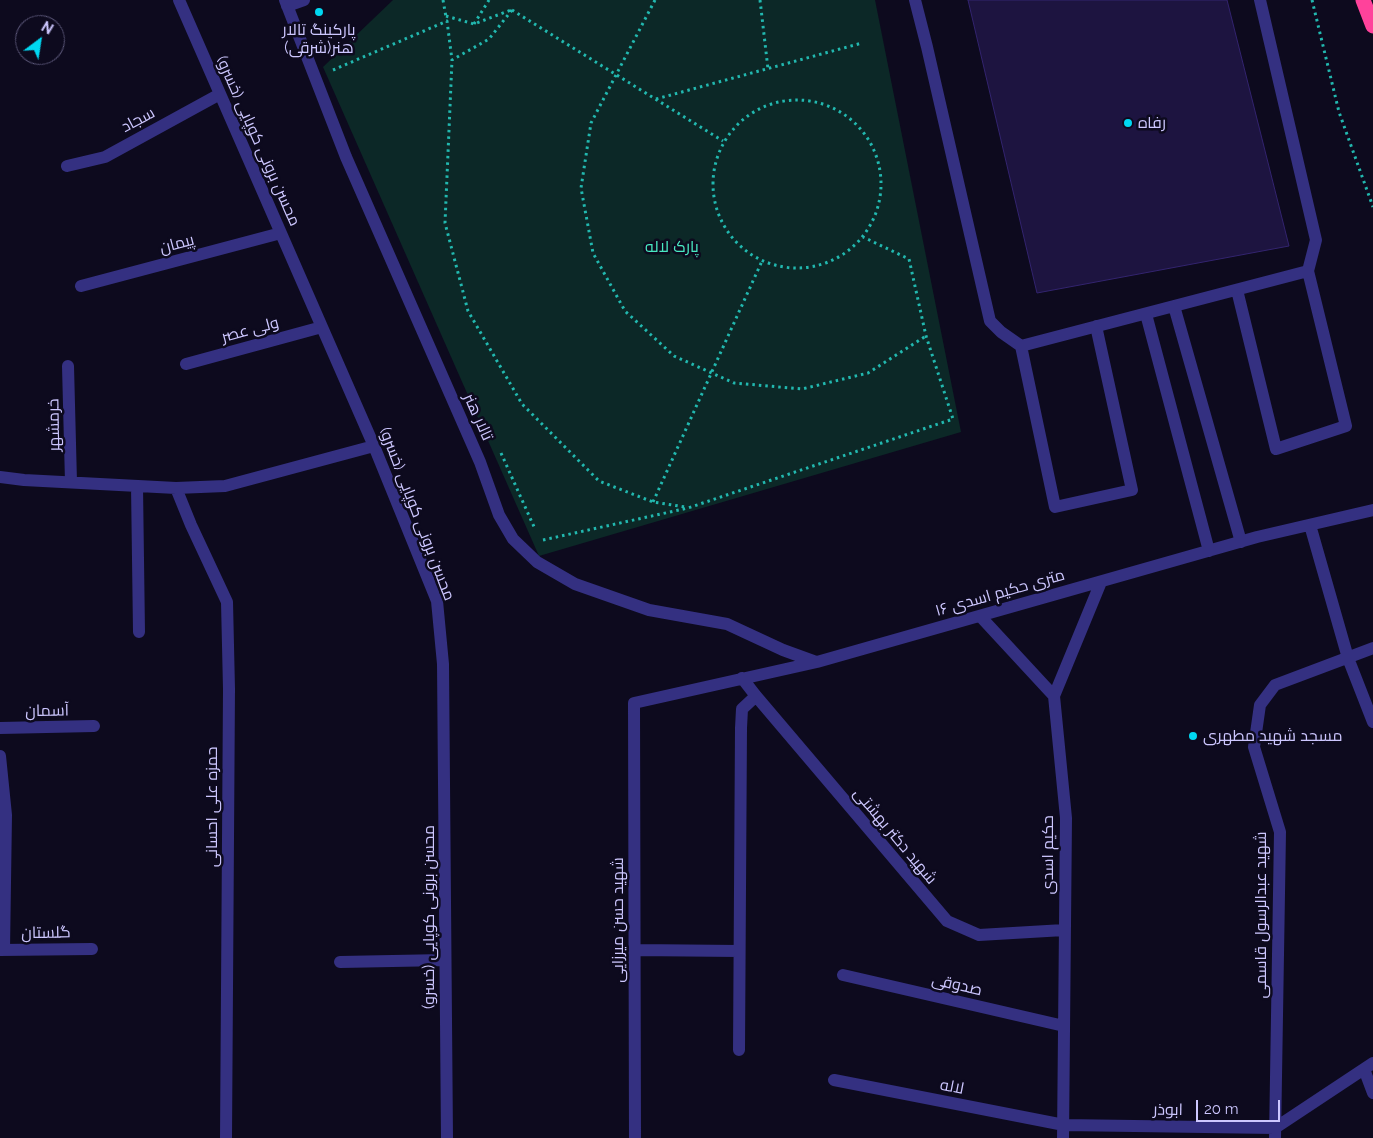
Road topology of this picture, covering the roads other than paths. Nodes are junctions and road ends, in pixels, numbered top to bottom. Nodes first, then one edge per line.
1 (179, 0) edge
2 (304, 0) edge
3 (915, 0) edge
4 (1260, 0) edge
5 (1363, 0) edge
6 (286, 3) edge
7 (1373, 26) edge
8 (220, 94) junction
9 (67, 166) dead end
10 (281, 233) junction
11 (1308, 271) junction
12 (81, 286) dead end
13 (1237, 290) junction
14 (1174, 306) junction
15 (1146, 314) junction
16 (1096, 326) junction
17 (322, 327) junction
18 (1020, 346) junction
19 (186, 364) dead end
20 (68, 366) dead end
21 (374, 446) junction
22 (0, 477) edge
23 (71, 482) junction
24 (137, 486) junction
25 (176, 488) junction
26 (1373, 510) edge
27 (1310, 525) junction
28 (1240, 542) junction
29 (1209, 551) junction
30 (1101, 582) junction
31 (980, 616) junction
32 (139, 632) dead end
33 (1373, 648) edge
34 (1348, 658) junction
35 (817, 662) junction
36 (742, 678) junction
37 (756, 696) junction
38 (1054, 696) junction
39 (634, 703) joint
40 (1373, 722) edge
41 (94, 726) dead end
42 (0, 728) edge
43 (0, 756) edge
44 (1064, 930) junction
45 (92, 949) dead end
46 (2, 950) edge
47 (635, 950) junction
48 (740, 951) junction
49 (446, 960) junction
50 (340, 962) dead end
51 (843, 975) dead end
52 (1064, 1026) junction
53 (740, 1050) dead end
54 (1369, 1066) edge
55 (834, 1080) dead end
56 (1373, 1093) edge
57 (1063, 1132) edge
58 (1275, 1133) edge
59 (226, 1138) edge
60 (447, 1138) edge
61 (634, 1138) edge

1 - 8 street, محسن برونی کوپایی (خسرو)
2 - 6 street
3 - 18 street
4 - 11 street
5 - 7 highway
6 - 35 street, تالار هنر
8 - 9 street, سجاد
8 - 10 street, محسن برونی کوپایی (خسرو)
10 - 12 street, پیمان
10 - 17 street, محسن برونی کوپایی (خسرو)
11 - 13 street
11 - 13 street
13 - 14 street
14 - 15 street
14 - 28 street
15 - 16 street
15 - 29 street
16 - 18 street
16 - 18 street
17 - 19 street, ولی عصر
17 - 21 street, محسن برونی کوپایی (خسرو)
20 - 23 street, خرمشهر
21 - 25 street
21 - 49 street, محسن برونی کوپایی (خسرو)
22 - 23 street
23 - 24 street
24 - 25 street
24 - 32 street
25 - 59 street, حمزه علی احسانی
26 - 27 street, ۱۶ متری حکیم اسدی
27 - 28 street, ۱۶ متری حکیم اسدی
27 - 34 street
28 - 29 street, ۱۶ متری حکیم اسدی
29 - 30 street, ۱۶ متری حکیم اسدی
30 - 31 street, ۱۶ متری حکیم اسدی
30 - 38 street, حکیم اسدی
31 - 35 street, ۱۶ متری حکیم اسدی
31 - 38 street
33 - 34 street, شهید عبدالرسول قاسمی
34 - 40 street
34 - 58 street, شهید عبدالرسول قاسمی
35 - 36 street, ۱۶ متری حکیم اسدی
36 - 37 street, شهید دکتر بهشتی
36 - 39 street, ۱۶ متری حکیم اسدی
37 - 44 street, شهید دکتر بهشتی
37 - 48 street
38 - 44 street, حکیم اسدی
39 - 47 street, شهید حسن میرزایی
41 - 42 street, آسمان
43 - 46 street
44 - 52 street, حکیم اسدی
45 - 46 street, گلستان
47 - 48 street
47 - 61 street, شهید حسن میرزایی
48 - 53 street
49 - 50 street
49 - 60 street, محسن برونی کوپایی (خسرو)
51 - 52 street, صدوقی
52 - 57 street, حکیم اسدی
54 - 56 street
54 - 58 street
55 - 57 street, لاله
57 - 58 street, ابوذر

